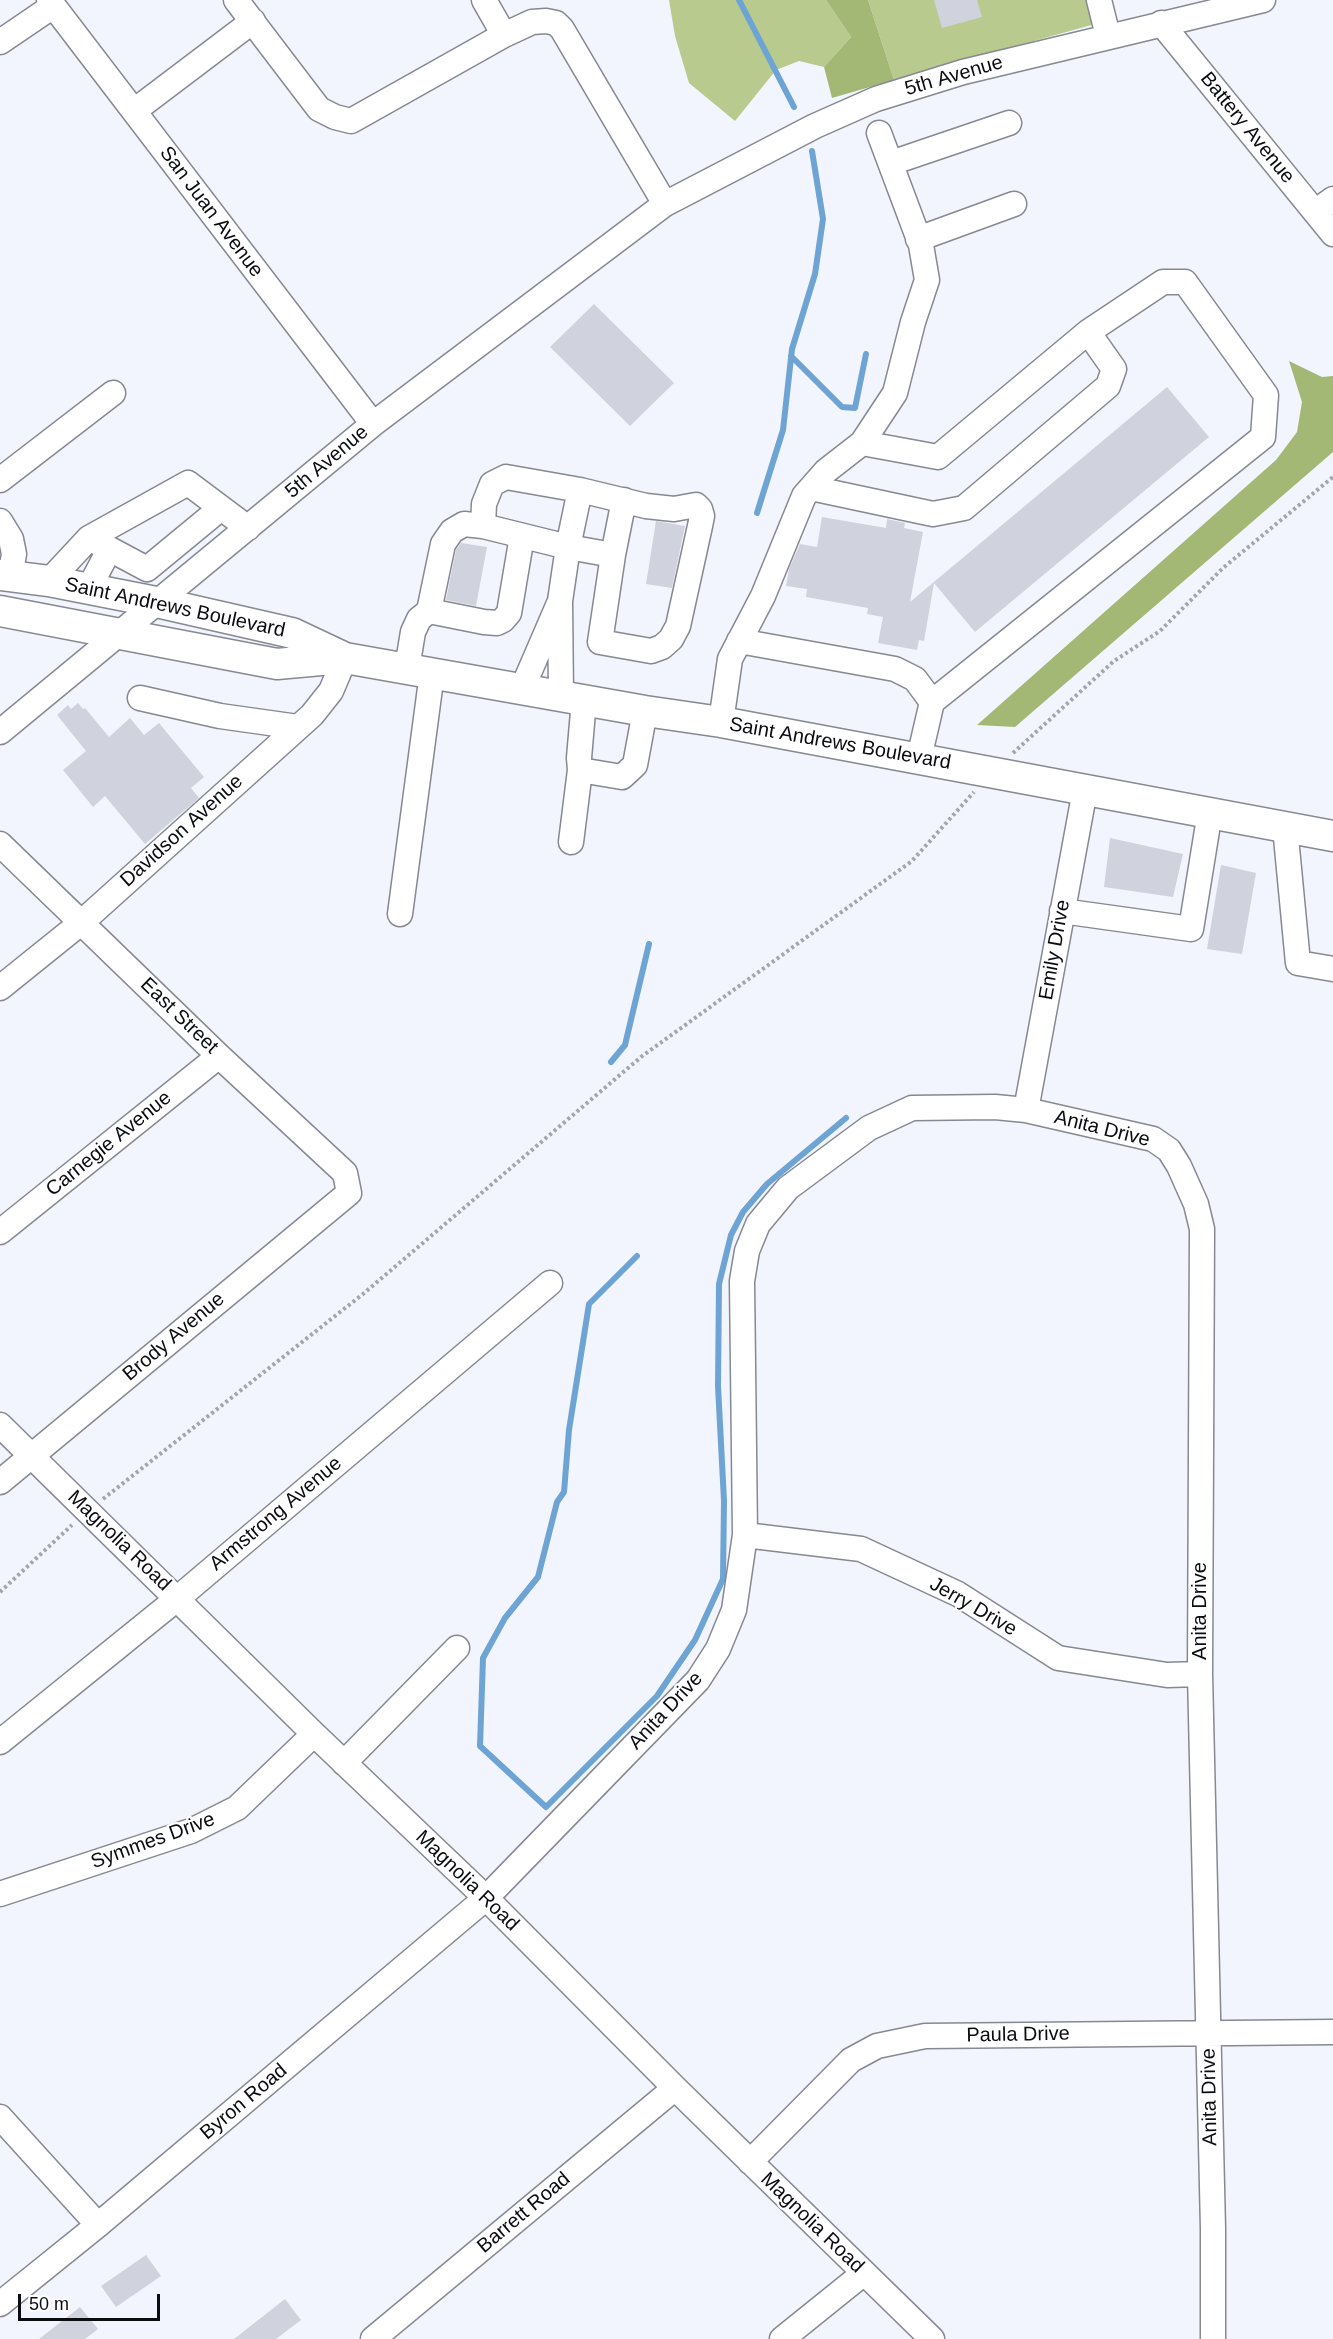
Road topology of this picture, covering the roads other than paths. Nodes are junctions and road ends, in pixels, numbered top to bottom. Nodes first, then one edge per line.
1 (236, 0) edge
2 (484, 0) edge
3 (1099, 0) edge
4 (1263, 0) edge
5 (51, 3) edge
6 (253, 21) junction
7 (1161, 23) junction
8 (504, 35) junction
9 (1108, 36) junction
10 (0, 42) edge
11 (134, 111) junction
12 (1009, 123) dead end
13 (879, 133) dead end
14 (891, 163) junction
15 (665, 204) junction
16 (1014, 204) dead end
17 (1324, 206) edge
18 (1333, 234) edge
19 (918, 239) junction
20 (1088, 332) junction
21 (113, 393) dead end
22 (373, 424) junction
23 (862, 442) junction
24 (0, 480) edge
25 (811, 488) junction
26 (580, 490) junction
27 (624, 500) junction
28 (221, 508) junction
29 (0, 521) edge
30 (483, 526) junction
31 (248, 528) junction
32 (522, 536) junction
33 (105, 547) junction
34 (568, 547) junction
35 (613, 555) junction
36 (5, 576) edge
37 (80, 588) junction
38 (560, 601) junction
39 (156, 602) junction
40 (429, 611) junction
41 (0, 612) edge
42 (119, 633) junction
43 (740, 641) junction
44 (345, 658) junction
45 (420, 671) junction
46 (522, 689) junction
47 (140, 698) dead end
48 (573, 698) junction
49 (933, 702) junction
50 (645, 711) junction
51 (721, 722) junction
52 (298, 727) junction
53 (0, 732) edge
54 (919, 758) junction
55 (580, 770) junction
56 (1085, 790) junction
57 (1210, 812) junction
58 (1285, 827) junction
59 (1333, 836) edge
60 (571, 842) dead end
61 (0, 844) edge
62 (1062, 910) junction
63 (400, 914) dead end
64 (82, 922) junction
65 (1333, 969) edge
66 (0, 988) edge
67 (219, 1056) junction
68 (1026, 1110) junction
69 (349, 1193) joint
70 (0, 1232) edge
71 (549, 1283) dead end
72 (0, 1425) edge
73 (30, 1456) junction
74 (0, 1482) edge
75 (745, 1535) junction
76 (178, 1598) junction
77 (457, 1648) dead end
78 (1200, 1674) junction
79 (314, 1734) junction
80 (0, 1742) edge
81 (344, 1763) junction
82 (0, 1894) edge
83 (486, 1898) junction
84 (1209, 2032) junction
85 (1333, 2032) edge
86 (675, 2088) junction
87 (0, 2117) edge
88 (750, 2162) junction
89 (98, 2225) junction
90 (864, 2273) junction
91 (0, 2304) edge
92 (373, 2339) edge
93 (782, 2339) edge
94 (932, 2339) edge
95 (1213, 2339) edge

1 - 6 street
2 - 8 street
3 - 9 street
4 - 7 street, 5th Avenue
5 - 10 street
5 - 11 street, San Juan Avenue
6 - 8 street
6 - 11 street
7 - 9 street, 5th Avenue
7 - 17 street, Battery Avenue
8 - 15 street
9 - 15 street, 5th Avenue
11 - 22 street, San Juan Avenue
12 - 14 street
13 - 14 street
14 - 19 street
15 - 22 street, 5th Avenue
16 - 19 street
17 - 18 street, Battery Avenue
19 - 23 street
20 - 23 street
20 - 25 street
20 - 49 street
21 - 24 street
22 - 31 street, 5th Avenue
23 - 25 street
25 - 43 street
26 - 27 street
26 - 30 street
26 - 34 street
27 - 35 street
27 - 35 street
28 - 31 street
28 - 33 street
28 - 33 street
29 - 36 street
30 - 32 street
30 - 40 street
31 - 39 street, 5th Avenue
32 - 34 street
32 - 40 street
33 - 37 street
33 - 37 street
34 - 35 street
34 - 38 street
36 - 37 main road, Saint Andrews Boulevard
37 - 39 main road, Saint Andrews Boulevard
38 - 46 street
38 - 48 street
39 - 42 street, 5th Avenue
39 - 44 main road, Saint Andrews Boulevard
40 - 45 street
41 - 42 main road, Saint Andrews Boulevard
42 - 44 main road, Saint Andrews Boulevard
42 - 53 street, 5th Avenue
43 - 49 street
43 - 51 street
44 - 45 main road, Saint Andrews Boulevard
44 - 52 street, Davidson Avenue
45 - 46 main road, Saint Andrews Boulevard
45 - 63 street
46 - 48 main road, Saint Andrews Boulevard
47 - 52 street
48 - 50 main road, Saint Andrews Boulevard
48 - 55 street
49 - 54 street
50 - 51 main road, Saint Andrews Boulevard
50 - 55 street
51 - 54 main road, Saint Andrews Boulevard
52 - 64 street, Davidson Avenue
54 - 56 main road, Saint Andrews Boulevard
55 - 60 street
56 - 57 main road, Saint Andrews Boulevard
56 - 62 street, Emily Drive
57 - 58 main road, Saint Andrews Boulevard
57 - 62 street
58 - 59 main road, Saint Andrews Boulevard
58 - 65 street
61 - 64 street, East Street
62 - 68 street, Emily Drive
64 - 66 street, Davidson Avenue
64 - 67 street, East Street
67 - 69 street, East Street
67 - 70 street, Carnegie Avenue
68 - 75 street, Anita Drive
68 - 78 street, Anita Drive
69 - 73 street, Brody Avenue
71 - 76 street, Armstrong Avenue
72 - 73 street, Magnolia Road
73 - 74 street, Brody Avenue
73 - 76 street, Magnolia Road
75 - 78 street, Jerry Drive
75 - 83 street, Anita Drive
76 - 79 street, Magnolia Road
76 - 80 street, Armstrong Avenue
77 - 81 street
78 - 84 street, Anita Drive
79 - 81 street, Magnolia Road
79 - 82 street, Symmes Drive
81 - 83 street, Magnolia Road
83 - 86 street, Magnolia Road
83 - 89 street, Byron Road
84 - 85 street, Paula Drive
84 - 88 street, Paula Drive
84 - 95 street, Anita Drive
86 - 88 street, Magnolia Road
86 - 92 street, Barrett Road
87 - 89 street
88 - 90 street, Magnolia Road
89 - 91 street, Byron Road
90 - 93 street
90 - 94 street, Magnolia Road

